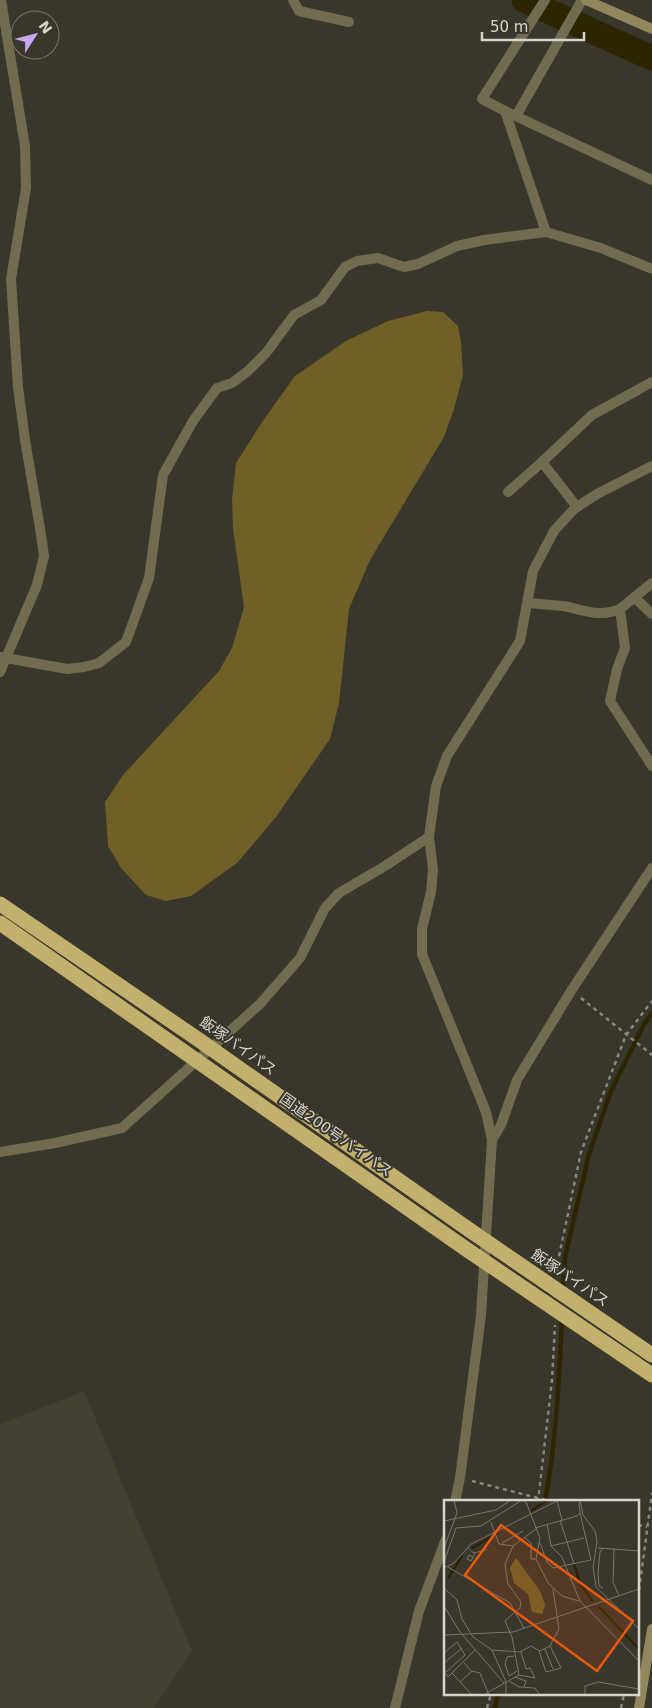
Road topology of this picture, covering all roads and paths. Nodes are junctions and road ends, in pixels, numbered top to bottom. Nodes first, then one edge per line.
1 (1, 0) edge
2 (293, 0) edge
3 (545, 0) edge
4 (582, 0) edge
5 (586, 0) edge
6 (349, 22) dead end
7 (652, 29) edge
8 (505, 111) junction
9 (516, 116) junction
10 (652, 180) edge
11 (546, 232) junction
12 (651, 267) edge
13 (652, 382) edge
14 (542, 462) junction
15 (652, 466) edge
16 (508, 492) dead end
17 (577, 507) junction
18 (652, 583) edge
19 (635, 598) junction
20 (528, 602) junction
21 (620, 609) junction
22 (652, 614) edge
23 (3, 658) edge
24 (0, 672) edge
25 (652, 766) edge
26 (429, 838) junction
27 (652, 868) edge
28 (0, 904) edge
29 (0, 923) edge
30 (571, 991) junction
31 (652, 1001) edge
32 (626, 1034) junction
33 (652, 1055) edge
34 (492, 1140) junction
35 (0, 1152) edge
36 (557, 1281) dead end
37 (555, 1321) dead end
38 (652, 1355) edge
39 (652, 1374) edge
40 (460, 1478) junction
41 (652, 1493) edge
42 (455, 1500) edge
43 (539, 1500) edge
44 (640, 1525) edge
45 (647, 1527) junction
46 (444, 1544) edge
47 (640, 1582) edge
48 (652, 1629) edge
49 (395, 1708) edge
50 (639, 1708) edge

1 - 23 street
2 - 6 street
3 - 8 street
4 - 9 street
5 - 7 main road
8 - 9 street
8 - 11 street
9 - 10 street
11 - 12 street
11 - 23 street
13 - 14 street
14 - 16 street
14 - 17 street
15 - 17 street
17 - 20 street
18 - 19 street
19 - 21 street
19 - 22 street
20 - 21 street
20 - 26 street
21 - 25 street
23 - 24 street
26 - 34 street
26 - 35 street
27 - 30 street
28 - 38 highway, 飯塚バイパス
29 - 39 highway, 国道200号バイパス
30 - 32 path
30 - 34 street
31 - 32 path
32 - 33 path
32 - 36 path
34 - 40 street
37 - 43 path
40 - 42 street
40 - 43 path
41 - 45 path
44 - 45 path
45 - 47 path
46 - 49 street
48 - 50 main road

